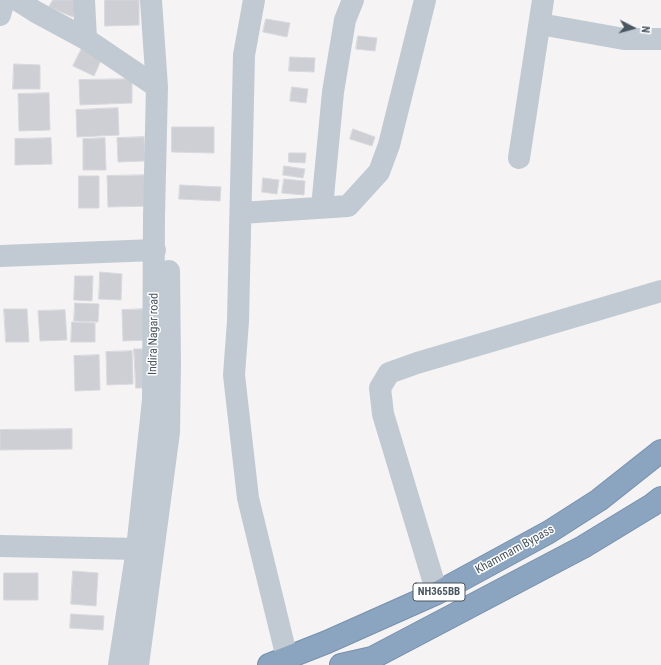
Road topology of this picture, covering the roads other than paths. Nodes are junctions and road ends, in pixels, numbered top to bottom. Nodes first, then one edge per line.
1 (4, 0) edge
2 (17, 0) edge
3 (84, 0) edge
4 (151, 0) edge
5 (166, 0) edge
6 (254, 0) edge
7 (353, 0) edge
8 (425, 0) edge
9 (543, 0) edge
10 (0, 15) edge
11 (540, 24) junction
12 (86, 39) junction
13 (661, 39) edge
14 (157, 87) junction
15 (519, 158) dead end
16 (322, 207) junction
17 (241, 213) junction
18 (154, 250) junction
19 (0, 256) edge
20 (661, 291) edge
21 (661, 451) edge
22 (661, 498) edge
23 (0, 546) edge
24 (137, 549) junction
25 (437, 593) junction
26 (278, 662) edge
27 (119, 665) edge
28 (138, 665) edge
29 (341, 665) edge

1 - 10 street
2 - 12 street
3 - 12 street
4 - 14 street, Indira Nagar road
5 - 28 street, Indira Nagar road
6 - 17 street
7 - 16 street
8 - 16 street
9 - 11 street
11 - 13 street
11 - 15 street
12 - 14 street
14 - 18 street, Indira Nagar road
16 - 17 street
17 - 26 street
18 - 19 street
18 - 24 street, Indira Nagar road
20 - 25 street
21 - 25 highway, Khammam Bypass / NH365BB
22 - 29 highway, NH365BB
23 - 24 street
24 - 27 street, Indira Nagar road
25 - 26 highway, Khammam Bypass / NH365BB

